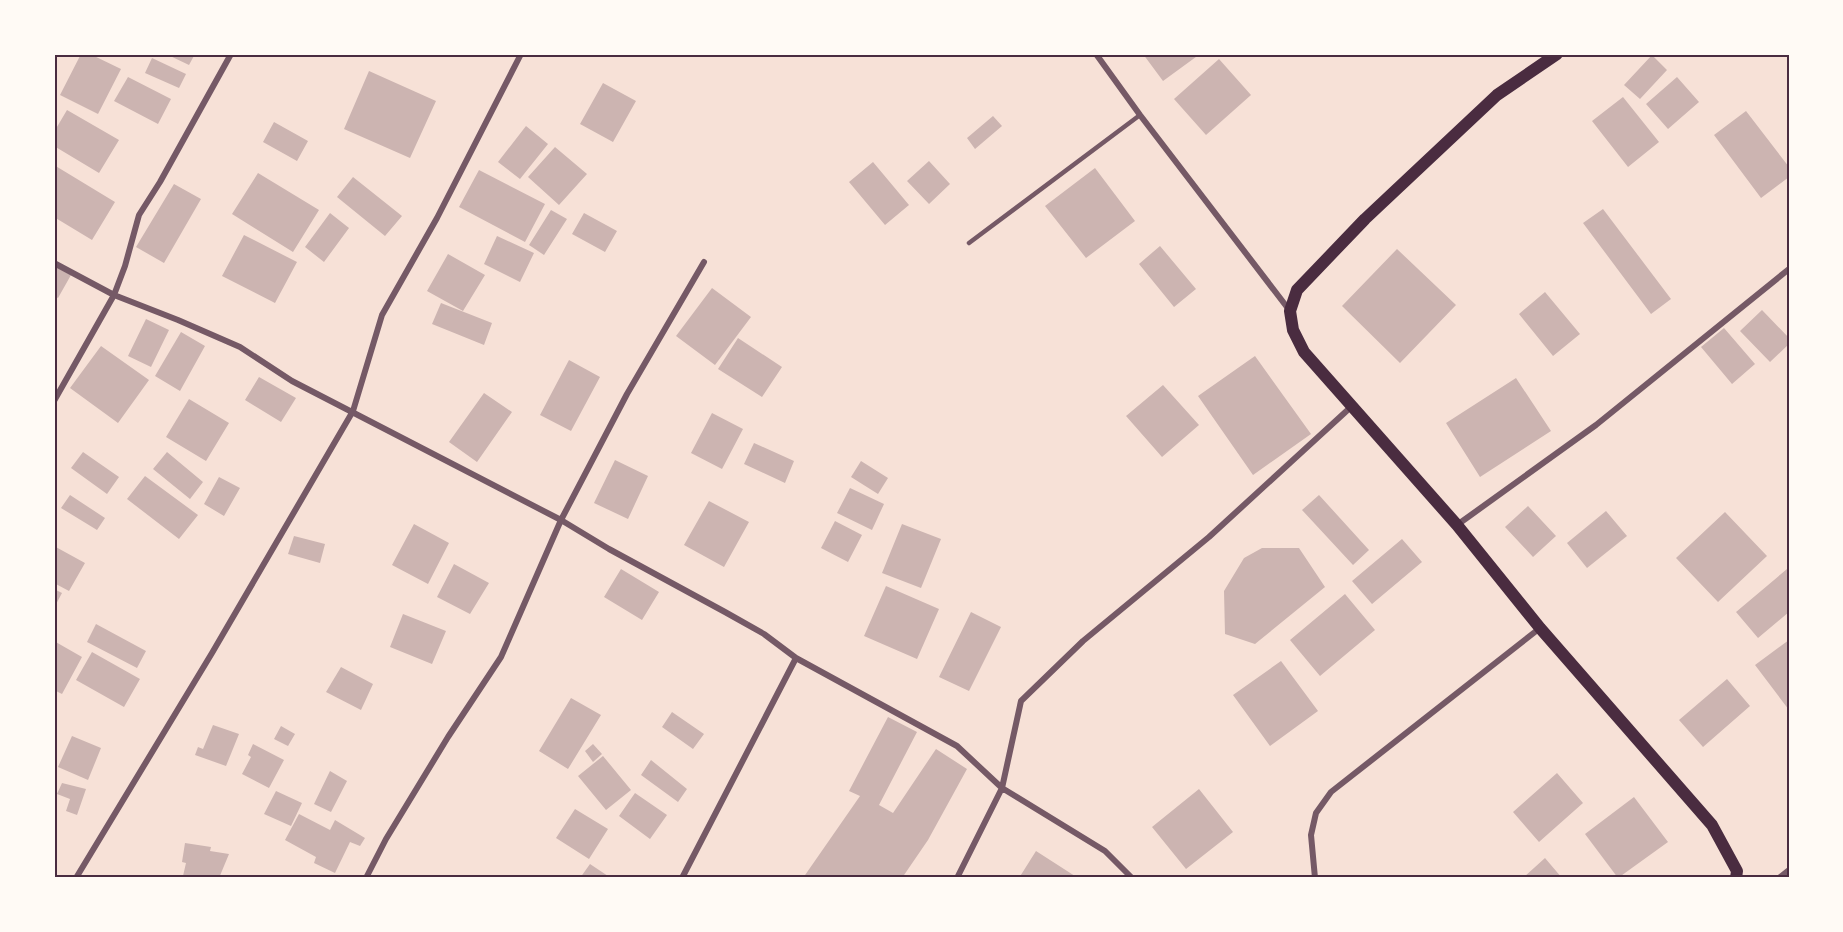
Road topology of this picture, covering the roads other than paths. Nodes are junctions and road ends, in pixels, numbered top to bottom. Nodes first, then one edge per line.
1 (231, 54) edge
2 (521, 54) edge
3 (1096, 54) edge
4 (1557, 54) edge
5 (1140, 115) junction
6 (969, 243) dead end
7 (704, 262) dead end
8 (54, 263) edge
9 (1789, 269) edge
10 (114, 295) junction
11 (1290, 311) junction
12 (54, 401) edge
13 (1352, 406) junction
14 (353, 411) junction
15 (561, 520) junction
16 (1457, 525) junction
17 (1540, 628) junction
18 (795, 658) junction
19 (1002, 788) junction
20 (1789, 870) edge
21 (76, 878) edge
22 (366, 878) edge
23 (682, 878) edge
24 (957, 878) edge
25 (1132, 878) edge
26 (1315, 878) edge
27 (1736, 878) edge
28 (1779, 878) edge

1 - 10 street
2 - 14 street
3 - 5 street
4 - 11 main road
5 - 6 lane
5 - 11 street
7 - 15 street
8 - 10 street
9 - 16 street
10 - 12 street
10 - 14 street
11 - 13 main road
13 - 16 main road
13 - 19 street
14 - 15 street
14 - 21 street
15 - 18 street
15 - 22 street
16 - 17 main road
17 - 26 street
17 - 27 main road
18 - 19 street
18 - 23 street
19 - 24 street
19 - 25 street
20 - 28 street

